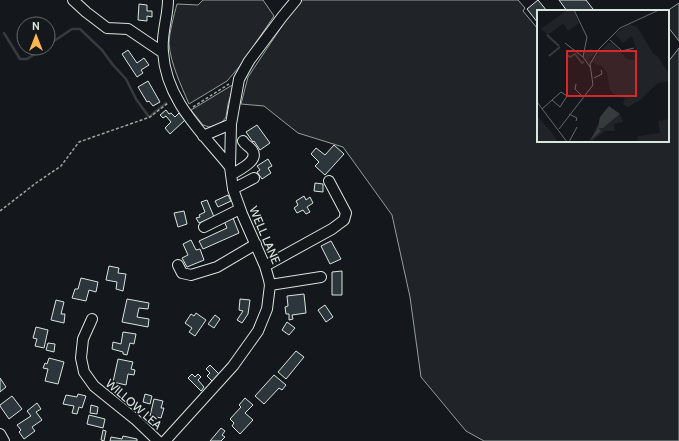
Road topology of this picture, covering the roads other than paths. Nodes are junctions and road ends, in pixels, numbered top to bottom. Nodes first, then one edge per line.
1 (73, 0) edge
2 (168, 0) edge
3 (296, 0) edge
4 (162, 52) junction
5 (230, 124) junction
6 (203, 136) junction
7 (243, 141) dead end
8 (231, 171) junction
9 (254, 178) dead end
10 (329, 181) dead end
11 (233, 189) junction
12 (240, 209) junction
13 (204, 227) dead end
14 (256, 244) junction
15 (178, 265) dead end
16 (265, 266) junction
17 (321, 278) dead end
18 (270, 285) junction
19 (92, 319) dead end
20 (0, 434) edge
21 (4, 441) edge
22 (158, 441) edge
23 (165, 441) edge

1 - 4 street
2 - 4 street
3 - 5 street, WELL LANE
4 - 6 street
5 - 6 street
5 - 8 street, WELL LANE
6 - 8 street
7 - 8 street
8 - 11 street, WELL LANE
9 - 11 street
10 - 16 street
11 - 12 street, WELL LANE
12 - 13 street
12 - 14 street, WELL LANE
14 - 15 street
14 - 16 street, WELL LANE
16 - 18 street, WELL LANE
17 - 18 street
18 - 23 street, WELL LANE
19 - 22 street, WILLOW LEA
20 - 21 street

